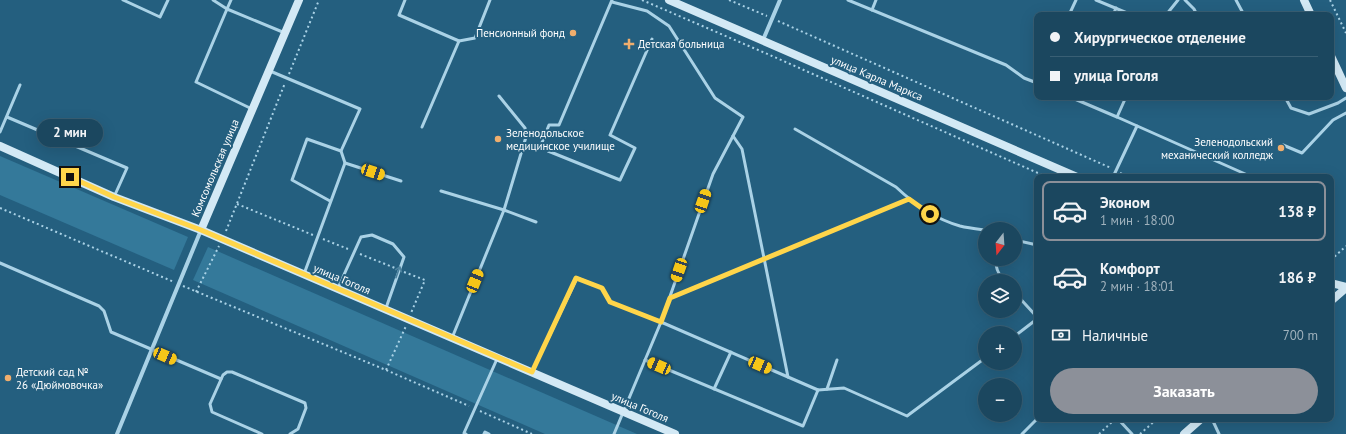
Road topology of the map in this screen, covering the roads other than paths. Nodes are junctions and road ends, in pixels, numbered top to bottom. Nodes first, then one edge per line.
1 (123, 0) edge
2 (168, 0) edge
3 (213, 0) edge
4 (231, 0) edge
5 (299, 0) edge
6 (405, 0) edge
7 (490, 0) edge
8 (668, 0) edge
9 (780, 0) edge
10 (848, 0) edge
11 (876, 0) edge
12 (1076, 0) edge
13 (1096, 0) edge
14 (1178, 0) edge
15 (1185, 0) edge
16 (1236, 0) edge
17 (1304, 0) edge
18 (612, 1) edge
19 (1116, 8) junction
20 (227, 9) junction
21 (872, 10) junction
22 (1070, 12) edge
23 (1114, 12) edge
24 (1125, 12) edge
25 (1168, 12) edge
26 (1195, 12) edge
27 (1242, 12) edge
28 (1310, 12) edge
29 (285, 33) junction
30 (652, 39) dead end
31 (459, 41) junction
32 (763, 41) junction
33 (1334, 62) edge
34 (269, 71) junction
35 (1034, 82) edge
36 (20, 85) dead end
37 (1346, 88) edge
38 (499, 96) dead end
39 (1346, 98) edge
40 (1077, 100) edge
41 (1125, 100) edge
42 (1287, 100) edge
43 (252, 109) junction
44 (1346, 113) edge
45 (7, 117) junction
46 (1117, 117) junction
47 (1137, 126) junction
48 (422, 127) dead end
49 (795, 128) dead end
50 (0, 132) edge
51 (733, 136) junction
52 (1283, 145) dead end
53 (0, 146) edge
54 (341, 151) junction
55 (345, 163) junction
56 (1067, 174) edge
57 (1114, 174) edge
58 (1245, 174) edge
59 (401, 181) dead end
60 (440, 191) dead end
61 (114, 197) junction
62 (909, 199) junction
63 (330, 200) junction
64 (504, 210) junction
65 (536, 222) dead end
66 (978, 229) edge
67 (201, 230) junction
68 (1022, 242) edge
69 (1034, 244) edge
70 (764, 259) junction
71 (0, 263) edge
72 (304, 274) junction
73 (1334, 284) edge
74 (1346, 287) edge
75 (338, 289) junction
76 (670, 298) junction
77 (1334, 298) edge
78 (1022, 301) edge
79 (385, 309) junction
80 (1034, 315) edge
81 (1034, 320) edge
82 (661, 322) junction
83 (1022, 330) edge
84 (452, 338) junction
85 (152, 350) junction
86 (731, 352) junction
87 (497, 358) junction
88 (645, 360) junction
89 (837, 360) dead end
90 (978, 363) edge
91 (532, 372) junction
92 (788, 377) junction
93 (221, 379) junction
94 (714, 389) junction
95 (827, 389) junction
96 (818, 390) junction
97 (624, 412) junction
98 (1035, 422) edge
99 (1120, 422) edge
100 (1198, 422) edge
101 (1213, 422) edge
102 (117, 434) edge
103 (262, 434) edge
104 (290, 434) edge
105 (466, 434) edge
106 (484, 434) edge
107 (489, 434) edge
108 (614, 434) edge
109 (675, 434) edge
110 (1022, 434) edge
111 (1132, 434) edge
112 (1184, 434) edge
113 (1219, 434) edge

1 - 2 lane
3 - 20 lane
4 - 20 lane
5 - 29 main road, Комсомольская улица
6 - 31 lane
7 - 31 lane
8 - 32 main road, улица Карла Маркса
9 - 32 street
10 - 21 lane
11 - 21 lane
12 - 22 lane
13 - 19 lane
14 - 25 lane
15 - 26 lane
16 - 27 lane
17 - 28 main road
18 - 30 lane
18 - 51 lane
19 - 23 lane
19 - 24 lane
20 - 29 lane
20 - 43 lane
21 - 35 lane
29 - 34 main road, Комсомольская улица
31 - 48 lane
32 - 56 main road, улица Карла Маркса
33 - 37 main road
34 - 43 main road, Комсомольская улица
34 - 54 lane
36 - 45 lane
38 - 64 lane
39 - 42 lane
40 - 46 lane
41 - 46 lane
43 - 67 main road, Комсомольская улица
44 - 52 lane
45 - 50 lane
45 - 61 lane
46 - 47 lane
47 - 57 lane
47 - 58 lane
49 - 62 lane
51 - 70 lane
51 - 76 lane
53 - 61 main road, улица Гоголя
54 - 55 lane
54 - 63 lane
55 - 59 lane
55 - 63 lane
60 - 64 lane
61 - 67 main road, улица Гоголя
62 - 66 lane
62 - 70 lane
63 - 72 lane
64 - 65 lane
64 - 84 lane
67 - 72 main road, улица Гоголя
67 - 85 street, Комсомольская улица
68 - 69 lane
70 - 76 lane
70 - 92 lane
71 - 85 lane
72 - 75 main road, улица Гоголя
73 - 74 main road
74 - 77 main road
75 - 79 main road, улица Гоголя
79 -> 75 lane
76 - 82 lane
78 - 80 lane
79 - 84 main road, улица Гоголя
81 - 83 lane
82 - 86 lane
82 - 88 lane
82 - 91 lane
84 - 87 main road, улица Гоголя
85 - 93 lane
85 - 102 street, Комсомольская улица
86 - 92 lane
86 - 94 lane
87 - 91 main road, улица Гоголя
87 - 105 lane
88 - 94 lane
88 - 97 lane
89 - 95 lane
90 - 95 lane
91 - 97 main road, улица Гоголя
92 - 96 lane
93 - 103 lane
93 - 104 lane
94 - 96 lane
95 - 96 lane
97 - 108 lane
97 - 109 main road, улица Гоголя
98 - 110 lane
99 - 111 lane
100 - 112 main road
101 - 113 lane
106 - 107 lane

